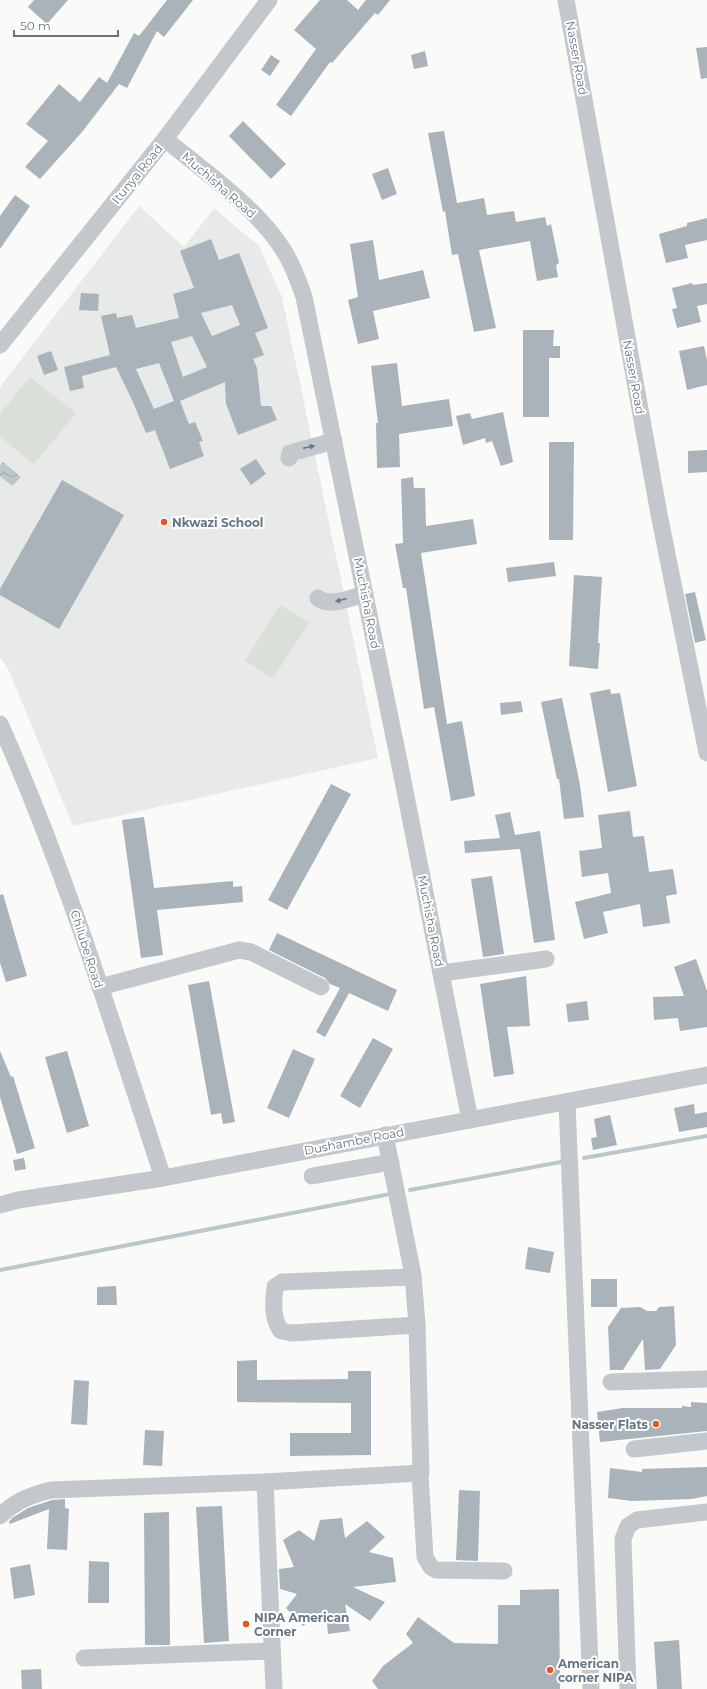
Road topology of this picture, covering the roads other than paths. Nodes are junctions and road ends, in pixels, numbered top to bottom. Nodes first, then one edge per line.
1 (269, 0) edge
2 (566, 0) edge
3 (165, 139) junction
4 (0, 345) edge
5 (334, 441) junction
6 (289, 458) dead end
7 (365, 594) junction
8 (318, 598) dead end
9 (0, 724) edge
10 (707, 753) edge
11 (546, 958) dead end
12 (441, 973) junction
13 (100, 987) junction
14 (321, 987) dead end
15 (707, 1075) edge
16 (567, 1103) junction
17 (470, 1120) junction
18 (385, 1135) junction
19 (391, 1162) junction
20 (312, 1176) dead end
21 (163, 1178) junction
22 (0, 1205) edge
23 (412, 1272) junction
24 (417, 1325) junction
25 (707, 1378) edge
26 (611, 1382) dead end
27 (707, 1441) edge
28 (634, 1449) dead end
29 (420, 1474) junction
30 (265, 1487) junction
31 (6, 1510) edge
32 (707, 1512) edge
33 (504, 1571) dead end
34 (272, 1651) junction
35 (84, 1658) dead end
36 (274, 1689) edge
37 (591, 1689) edge
38 (628, 1689) edge

1 - 3 street, Itunya Road
2 - 10 street, Nasser Road
3 - 4 street, Itunya Road
3 - 5 street, Muchisha Road
6 -> 5 street
5 - 7 street, Muchisha Road
7 -> 8 street
7 - 12 street, Muchisha Road
9 - 13 street, Chilube Road
11 - 12 street
12 - 17 street, Muchisha Road
13 - 14 street
13 - 21 street, Chilube Road
15 - 16 street, Dushambe Road
16 - 17 street, Dushambe Road
16 - 37 street
17 - 18 street, Dushambe Road
18 - 19 street
18 - 21 street, Dushambe Road
19 - 20 street
19 - 23 street
21 - 22 street, Dushambe Road
23 - 24 street
23 - 24 street
24 - 29 street
25 - 26 street
27 - 28 street
29 - 30 street
29 - 33 street
30 - 31 street
30 - 34 street
32 - 38 street
34 - 35 street
34 - 36 street

